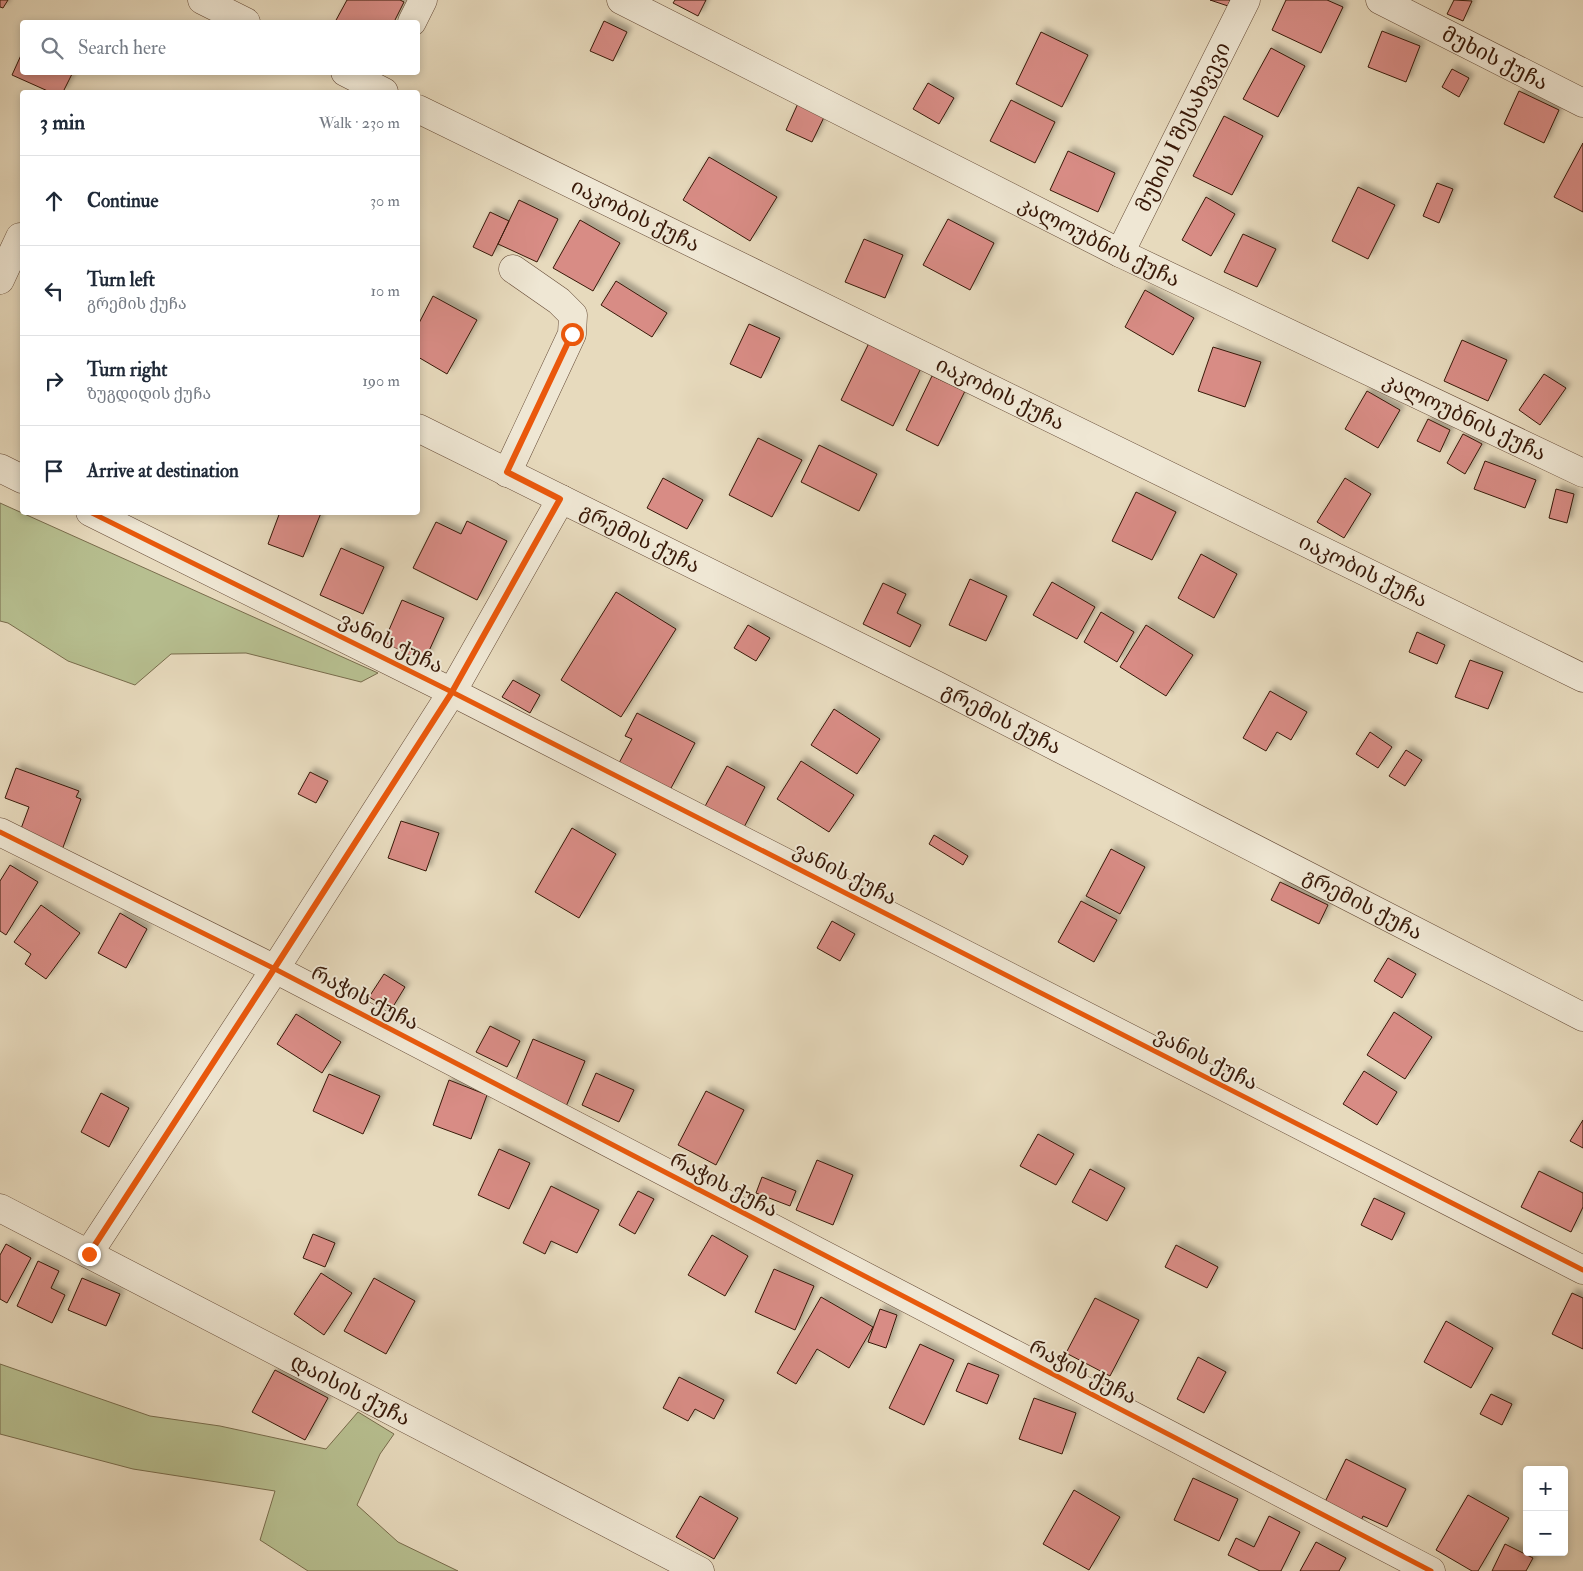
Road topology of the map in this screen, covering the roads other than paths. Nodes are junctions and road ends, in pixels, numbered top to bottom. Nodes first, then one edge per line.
1 (202, 0) edge
2 (423, 0) edge
3 (621, 0) edge
4 (1246, 0) edge
5 (1380, 0) edge
6 (242, 20) edge
7 (413, 20) edge
8 (353, 75) edge
9 (383, 85) edge
10 (1583, 103) edge
11 (420, 110) edge
12 (14, 234) edge
13 (1120, 253) junction
14 (513, 269) dead end
15 (0, 280) edge
16 (420, 429) edge
17 (0, 468) edge
18 (507, 472) junction
19 (1583, 473) edge
20 (20, 478) edge
21 (560, 499) junction
22 (96, 515) edge
23 (1583, 678) edge
24 (452, 692) junction
25 (0, 832) edge
26 (274, 969) junction
27 (1583, 1017) edge
28 (0, 1208) edge
29 (89, 1254) junction
30 (1583, 1270) edge
31 (1387, 1561) edge
32 (700, 1571) edge
33 (1431, 1571) edge

1 - 6 street
2 - 7 street
3 - 13 street, კალოუბნის ქუჩა
4 - 13 street, მუხის I შესახვევი
5 - 10 street, მუხის ქუჩა
8 - 9 street
11 - 23 street, იაკობის ქუჩა
12 - 15 street
13 - 19 street, კალოუბნის ქუჩა
14 - 18 street
16 - 18 street, გრემის ქუჩა
17 - 20 street
18 - 21 street, გრემის ქუჩა
21 - 24 street
21 - 27 street, გრემის ქუჩა
22 - 24 street, ვანის ქუჩა
24 - 26 street
24 - 30 street, ვანის ქუჩა
25 - 26 street, რაჭის ქუჩა
26 - 29 street
26 - 31 street, რაჭის ქუჩა
28 - 29 street, დაისის ქუჩა
29 - 32 street, დაისის ქუჩა
31 - 33 street, რაჭის ქუჩა

